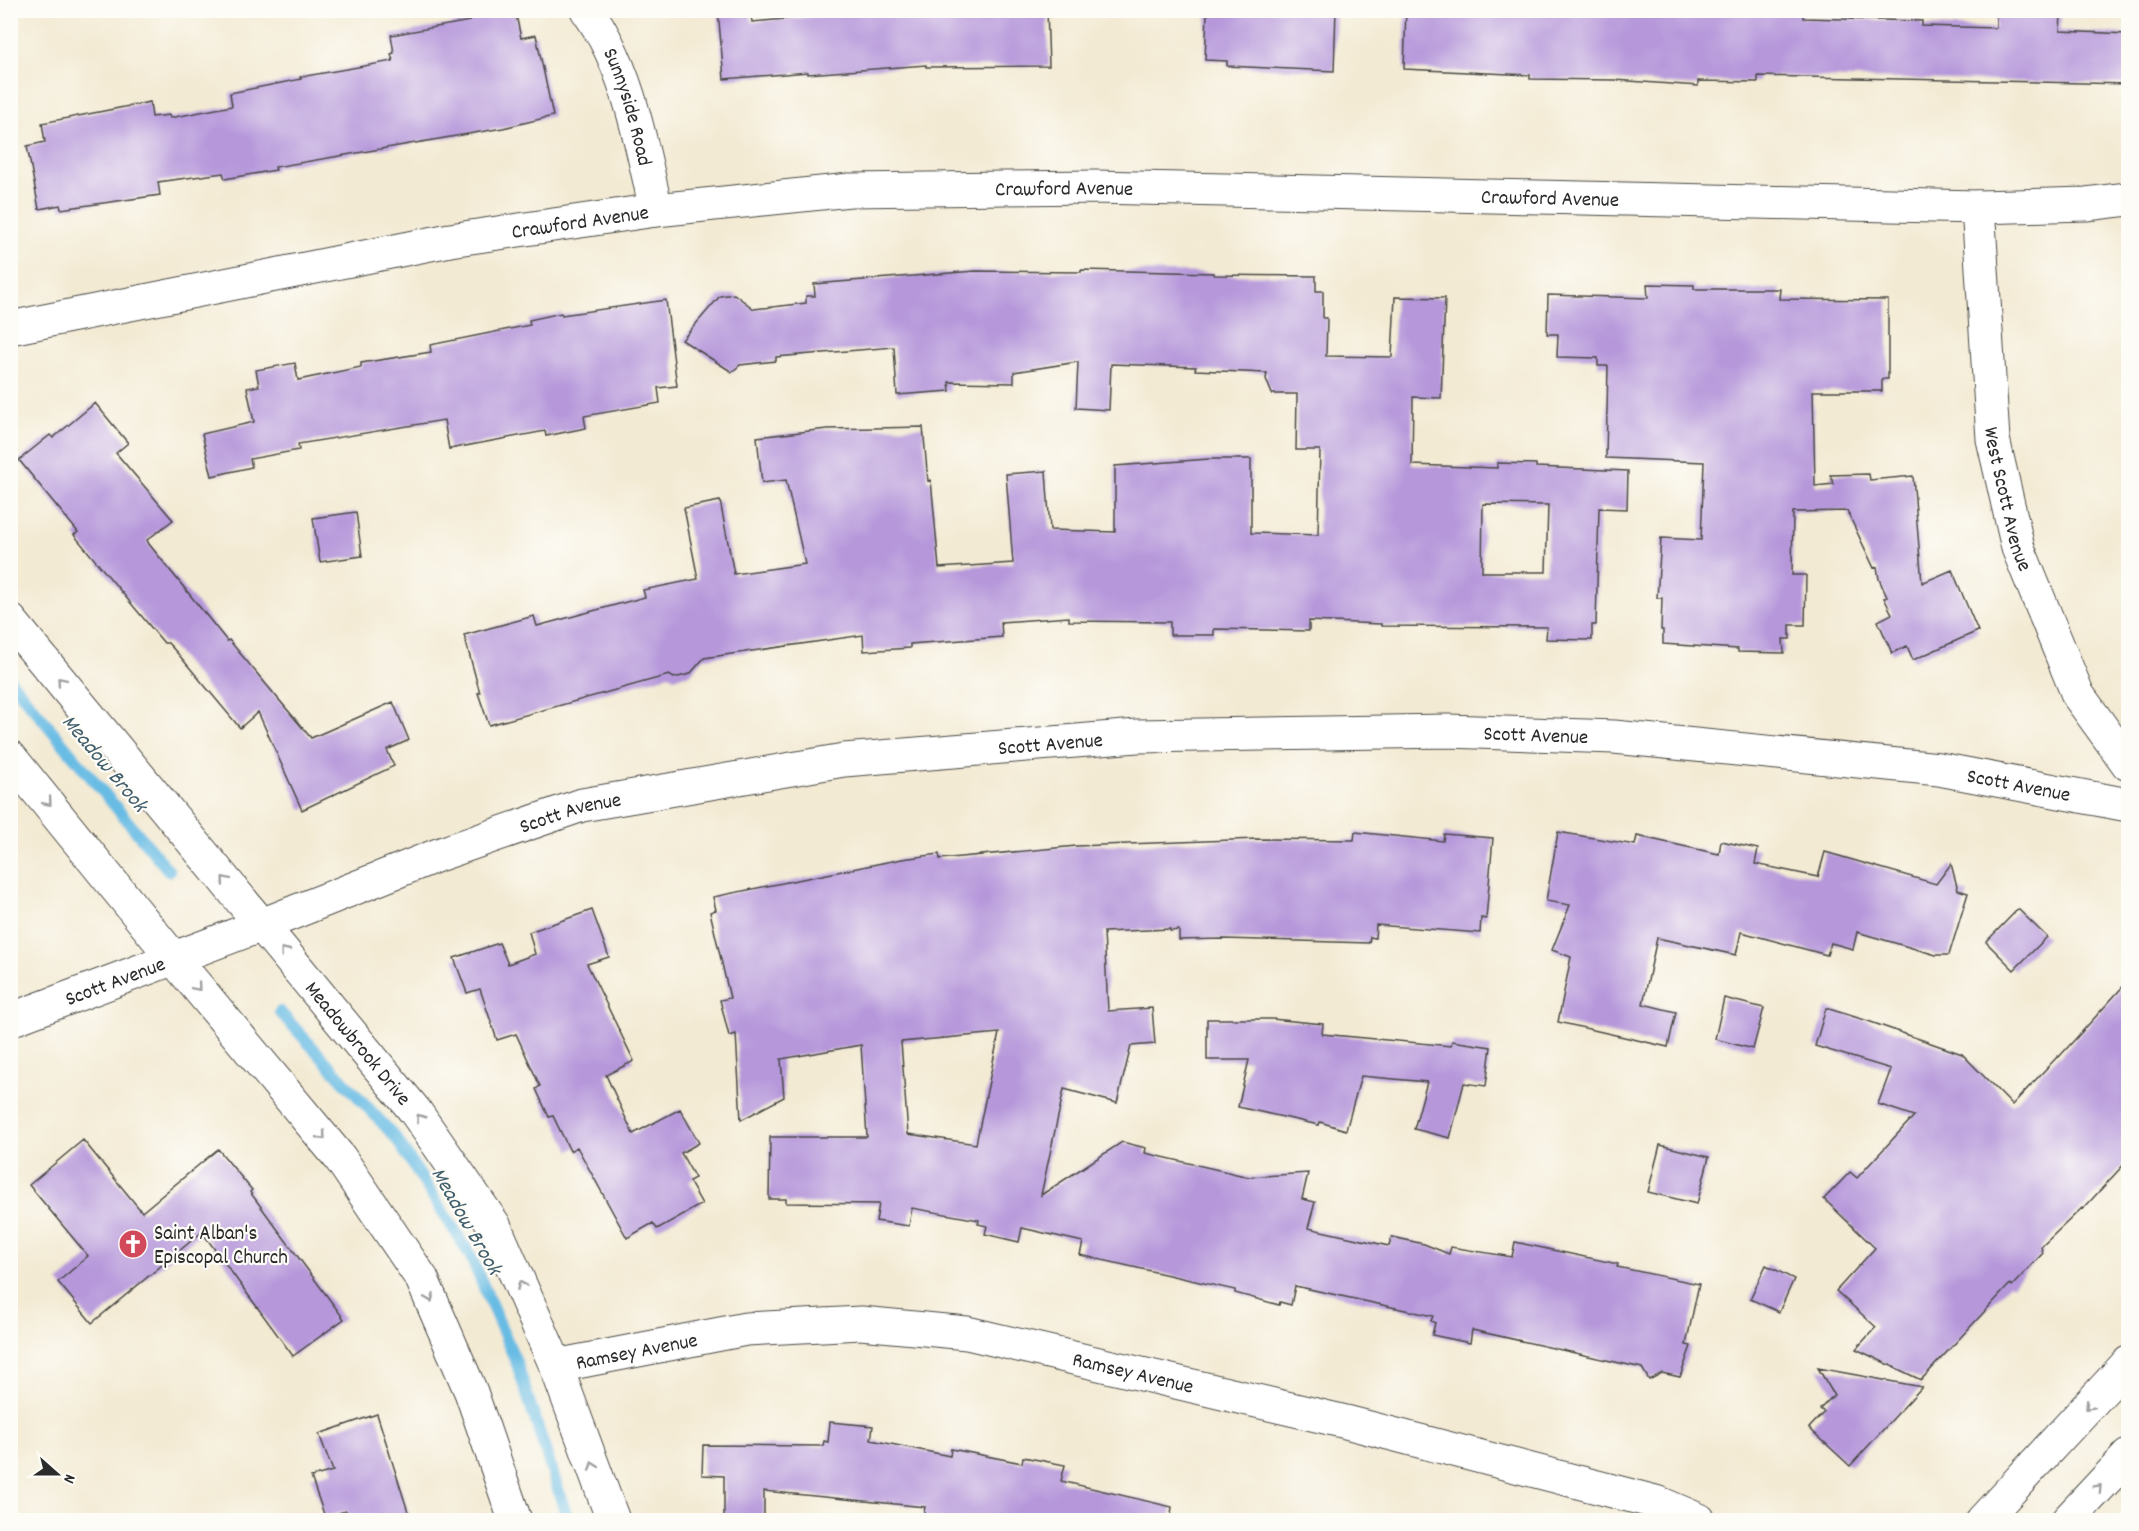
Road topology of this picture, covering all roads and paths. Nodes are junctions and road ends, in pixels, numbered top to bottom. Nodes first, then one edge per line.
1 (587, 10) edge
2 (2128, 199) edge
3 (1978, 207) junction
4 (656, 210) junction
5 (10, 328) edge
6 (10, 620) edge
7 (10, 757) edge
8 (2128, 764) edge
9 (2128, 805) edge
10 (262, 925) junction
11 (174, 959) junction
12 (10, 1020) edge
13 (2128, 1363) edge
14 (556, 1366) junction
15 (2128, 1456) edge
16 (515, 1521) edge
17 (613, 1521) edge
18 (1699, 1521) edge
19 (1983, 1521) edge
20 (2068, 1521) edge

1 - 4 street, Sunnyside Road
2 - 3 street, Crawford Avenue
3 - 4 street, Crawford Avenue
3 - 8 street, West Scott Avenue
4 - 5 street, Crawford Avenue
10 -> 6 street, Meadowbrook Drive
7 -> 11 street
9 - 10 street, Scott Avenue
10 - 11 street, Scott Avenue
14 -> 10 street, Meadowbrook Drive
11 - 12 street, Scott Avenue
11 -> 16 street
13 -> 19 street
17 -> 14 street, Meadowbrook Drive
14 - 18 street, Ramsey Avenue
20 -> 15 street

